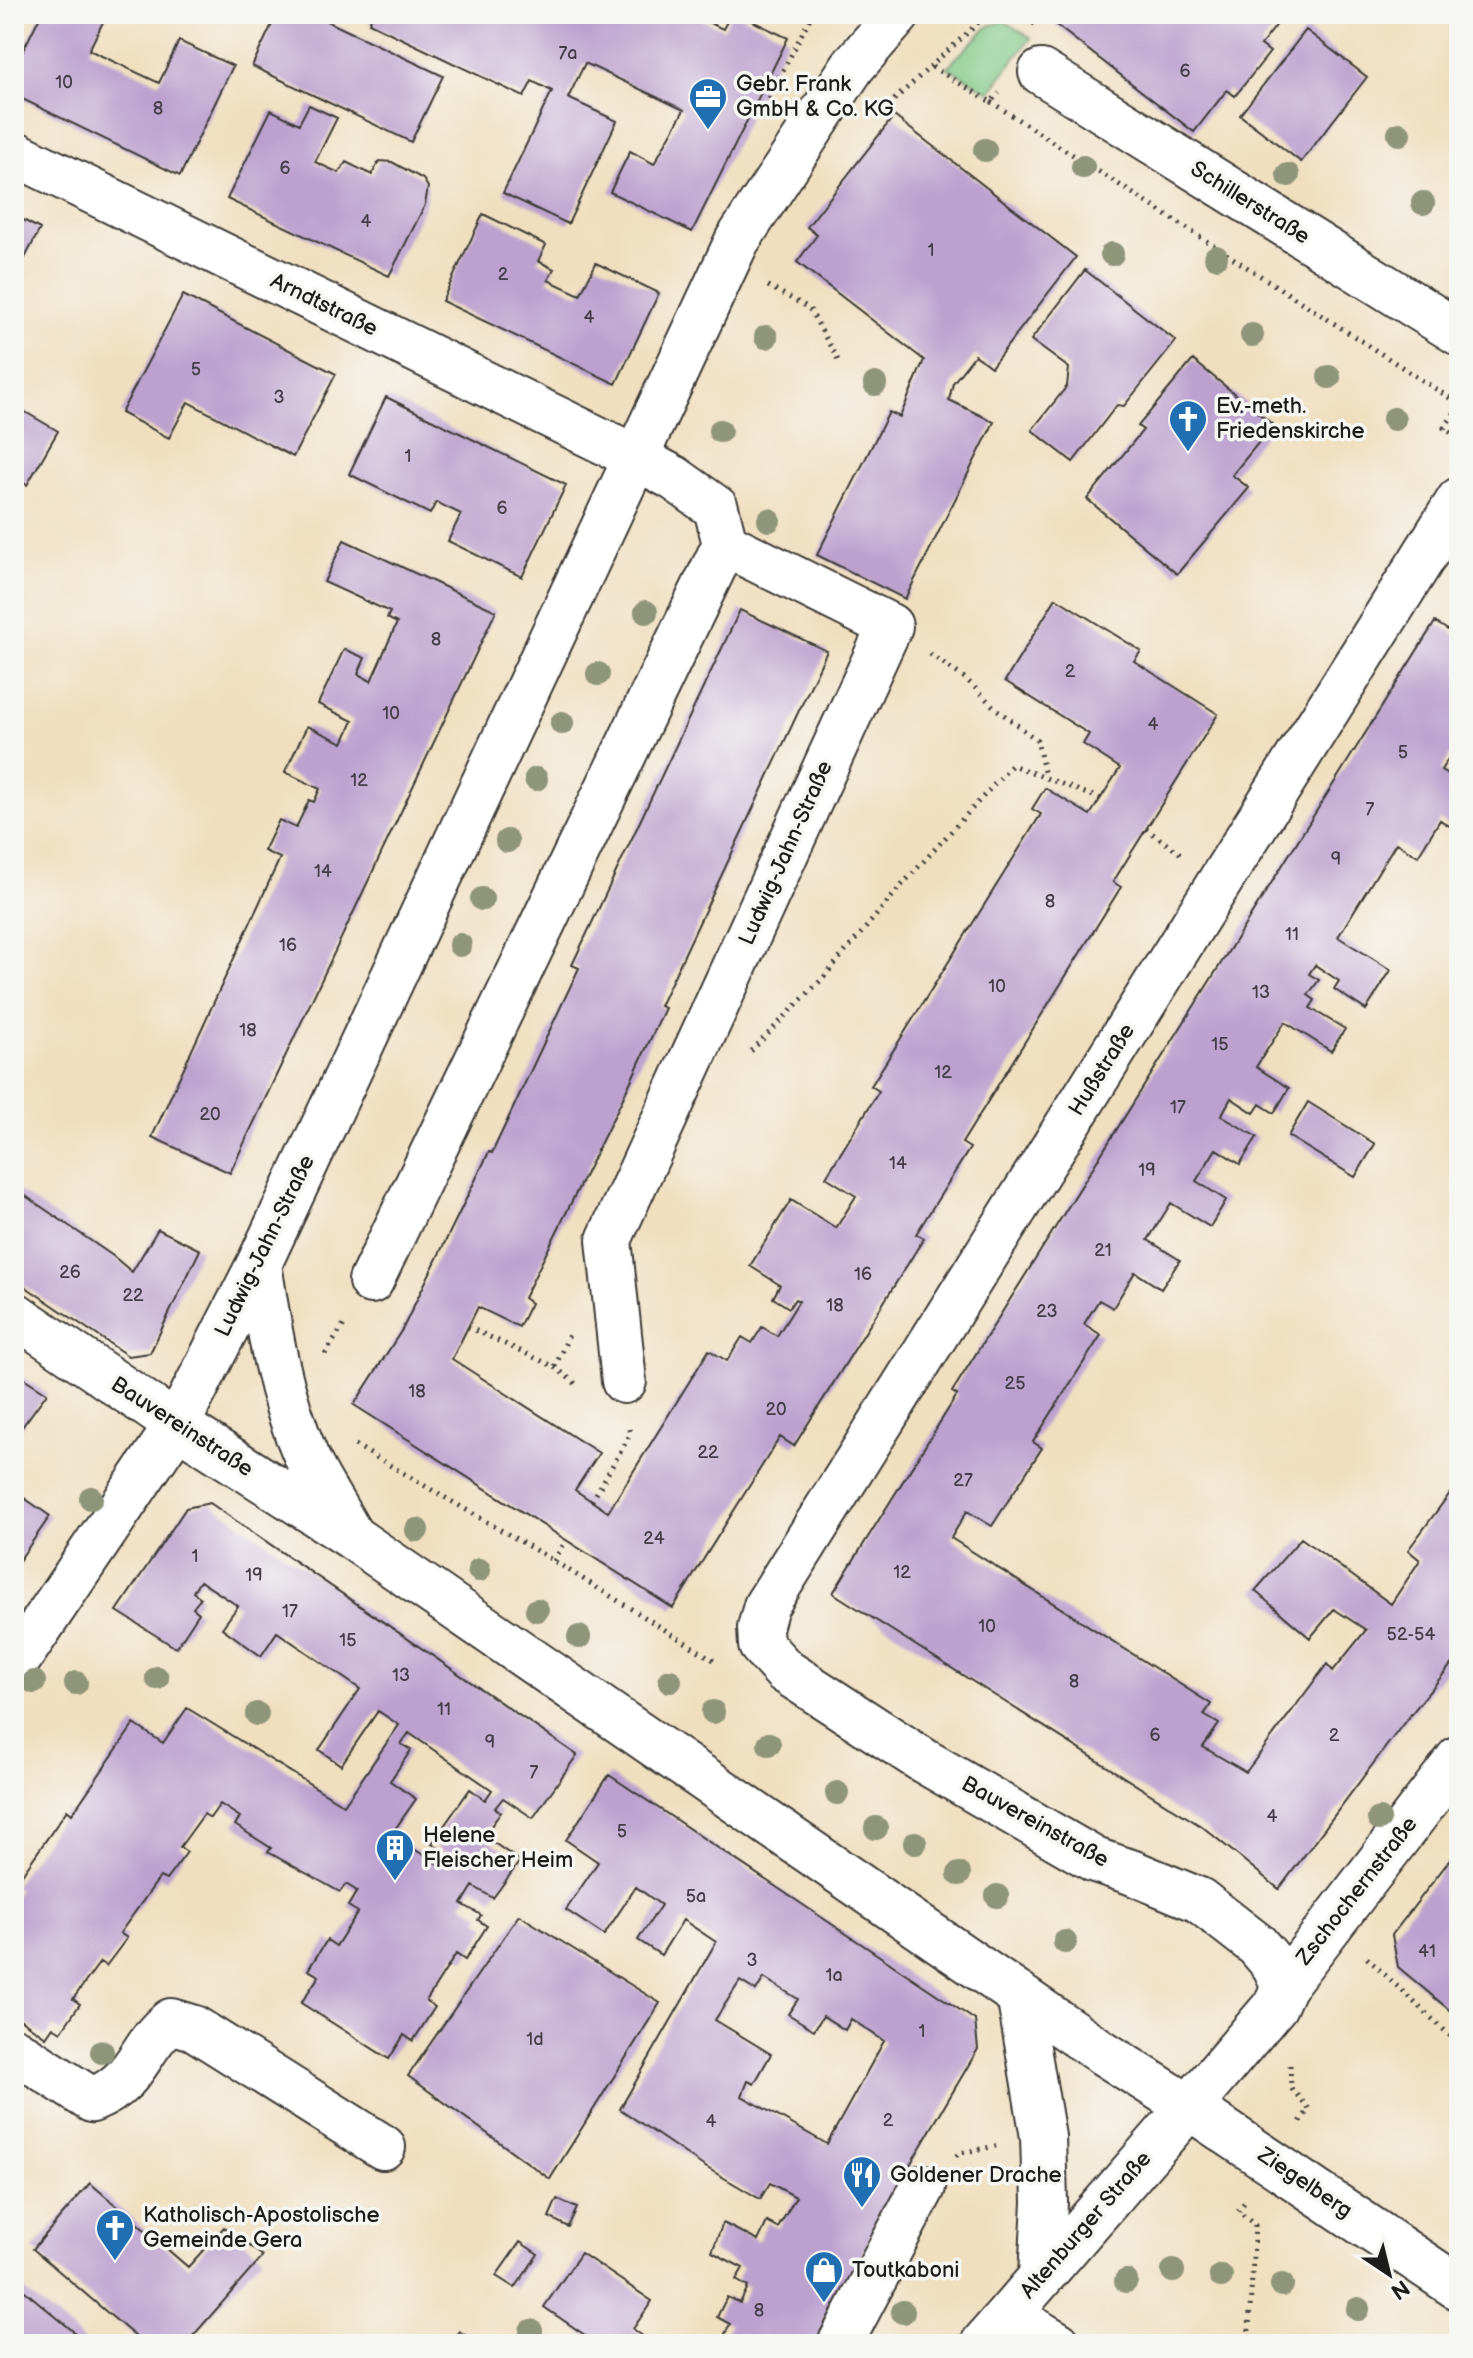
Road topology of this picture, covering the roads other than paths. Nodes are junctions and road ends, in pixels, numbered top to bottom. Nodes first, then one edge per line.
1 (898, 14) edge
2 (1041, 72) dead end
3 (14, 153) edge
4 (1459, 333) edge
5 (635, 457) junction
6 (1459, 500) edge
7 (725, 544) junction
8 (259, 1264) junction
9 (371, 1281) road end
10 (14, 1314) edge
11 (624, 1381) road end
12 (177, 1425) junction
13 (352, 1537) junction
14 (761, 1645) joint
15 (14, 1666) edge
16 (1459, 1758) edge
17 (1284, 1986) junction
18 (1019, 1995) junction
19 (14, 2050) edge
20 (1189, 2107) junction
21 (383, 2147) dead end
22 (923, 2187) road end
23 (1041, 2276) junction
24 (1459, 2288) edge
25 (996, 2329) edge
26 (840, 2344) edge
27 (1058, 2344) edge

1 - 5 street, Ludwig-Jahn-Straße
2 - 4 street, Schillerstraße
3 - 5 street, Arndtstraße
5 - 7 street
5 - 8 street, Ludwig-Jahn-Straße
6 - 14 street, Hußstraße
7 - 9 street
7 - 11 street, Ludwig-Jahn-Straße
8 - 12 street, Ludwig-Jahn-Straße
8 - 13 street, Bauvereinstraße
10 - 12 street, Bauvereinstraße
12 - 13 street, Bauvereinstraße
12 - 15 street, Ludwig-Jahn-Straße
13 - 18 street, Bauvereinstraße
14 - 17 street, Bauvereinstraße
16 - 17 street, Zschochernstraße
17 - 20 street
18 - 20 street, Bauvereinstraße
18 - 23 street
19 - 21 street
20 - 23 street, Altenburger Straße
20 - 24 street, Ziegelberg
22 - 26 street
23 - 25 street, Altenburger Straße
25 - 27 street

